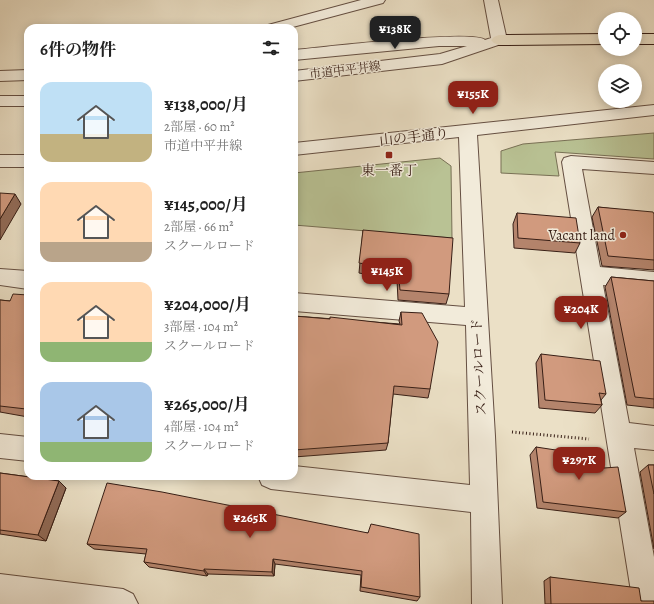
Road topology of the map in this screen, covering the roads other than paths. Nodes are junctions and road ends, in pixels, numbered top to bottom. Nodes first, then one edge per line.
1 (378, 0) edge
2 (491, 0) edge
3 (287, 24) edge
4 (654, 38) edge
5 (598, 39) edge
6 (642, 39) edge
7 (499, 40) junction
8 (298, 55) edge
9 (24, 75) edge
10 (0, 76) edge
11 (298, 76) edge
12 (0, 101) edge
13 (24, 101) edge
14 (654, 110) edge
15 (468, 131) junction
16 (298, 149) edge
17 (0, 161) edge
18 (24, 161) edge
19 (654, 168) edge
20 (590, 275) junction
21 (0, 277) edge
22 (24, 280) edge
23 (654, 281) edge
24 (298, 302) edge
25 (477, 317) junction
26 (618, 438) junction
27 (654, 438) edge
28 (0, 446) edge
29 (24, 449) edge
30 (298, 479) edge
31 (483, 500) junction
32 (0, 589) edge
33 (123, 604) edge
34 (487, 604) edge
35 (648, 604) edge

1 - 3 street
2 - 7 street
4 - 6 highway
5 - 7 highway
7 - 8 street, 市道中平井線
7 - 11 street, 市道中平井線
9 - 10 street
12 - 13 street
14 - 15 street, 山の手通り
15 - 16 street, 山の手通り
15 - 25 street, スクールロード
17 - 18 street
19 - 20 street
20 - 23 street
20 - 26 street
21 - 22 street
24 - 25 street
25 - 31 street, スクールロード
26 - 27 street
26 - 35 street
28 - 29 street
30 - 31 street
31 - 34 street, スクールロード
32 - 33 street

